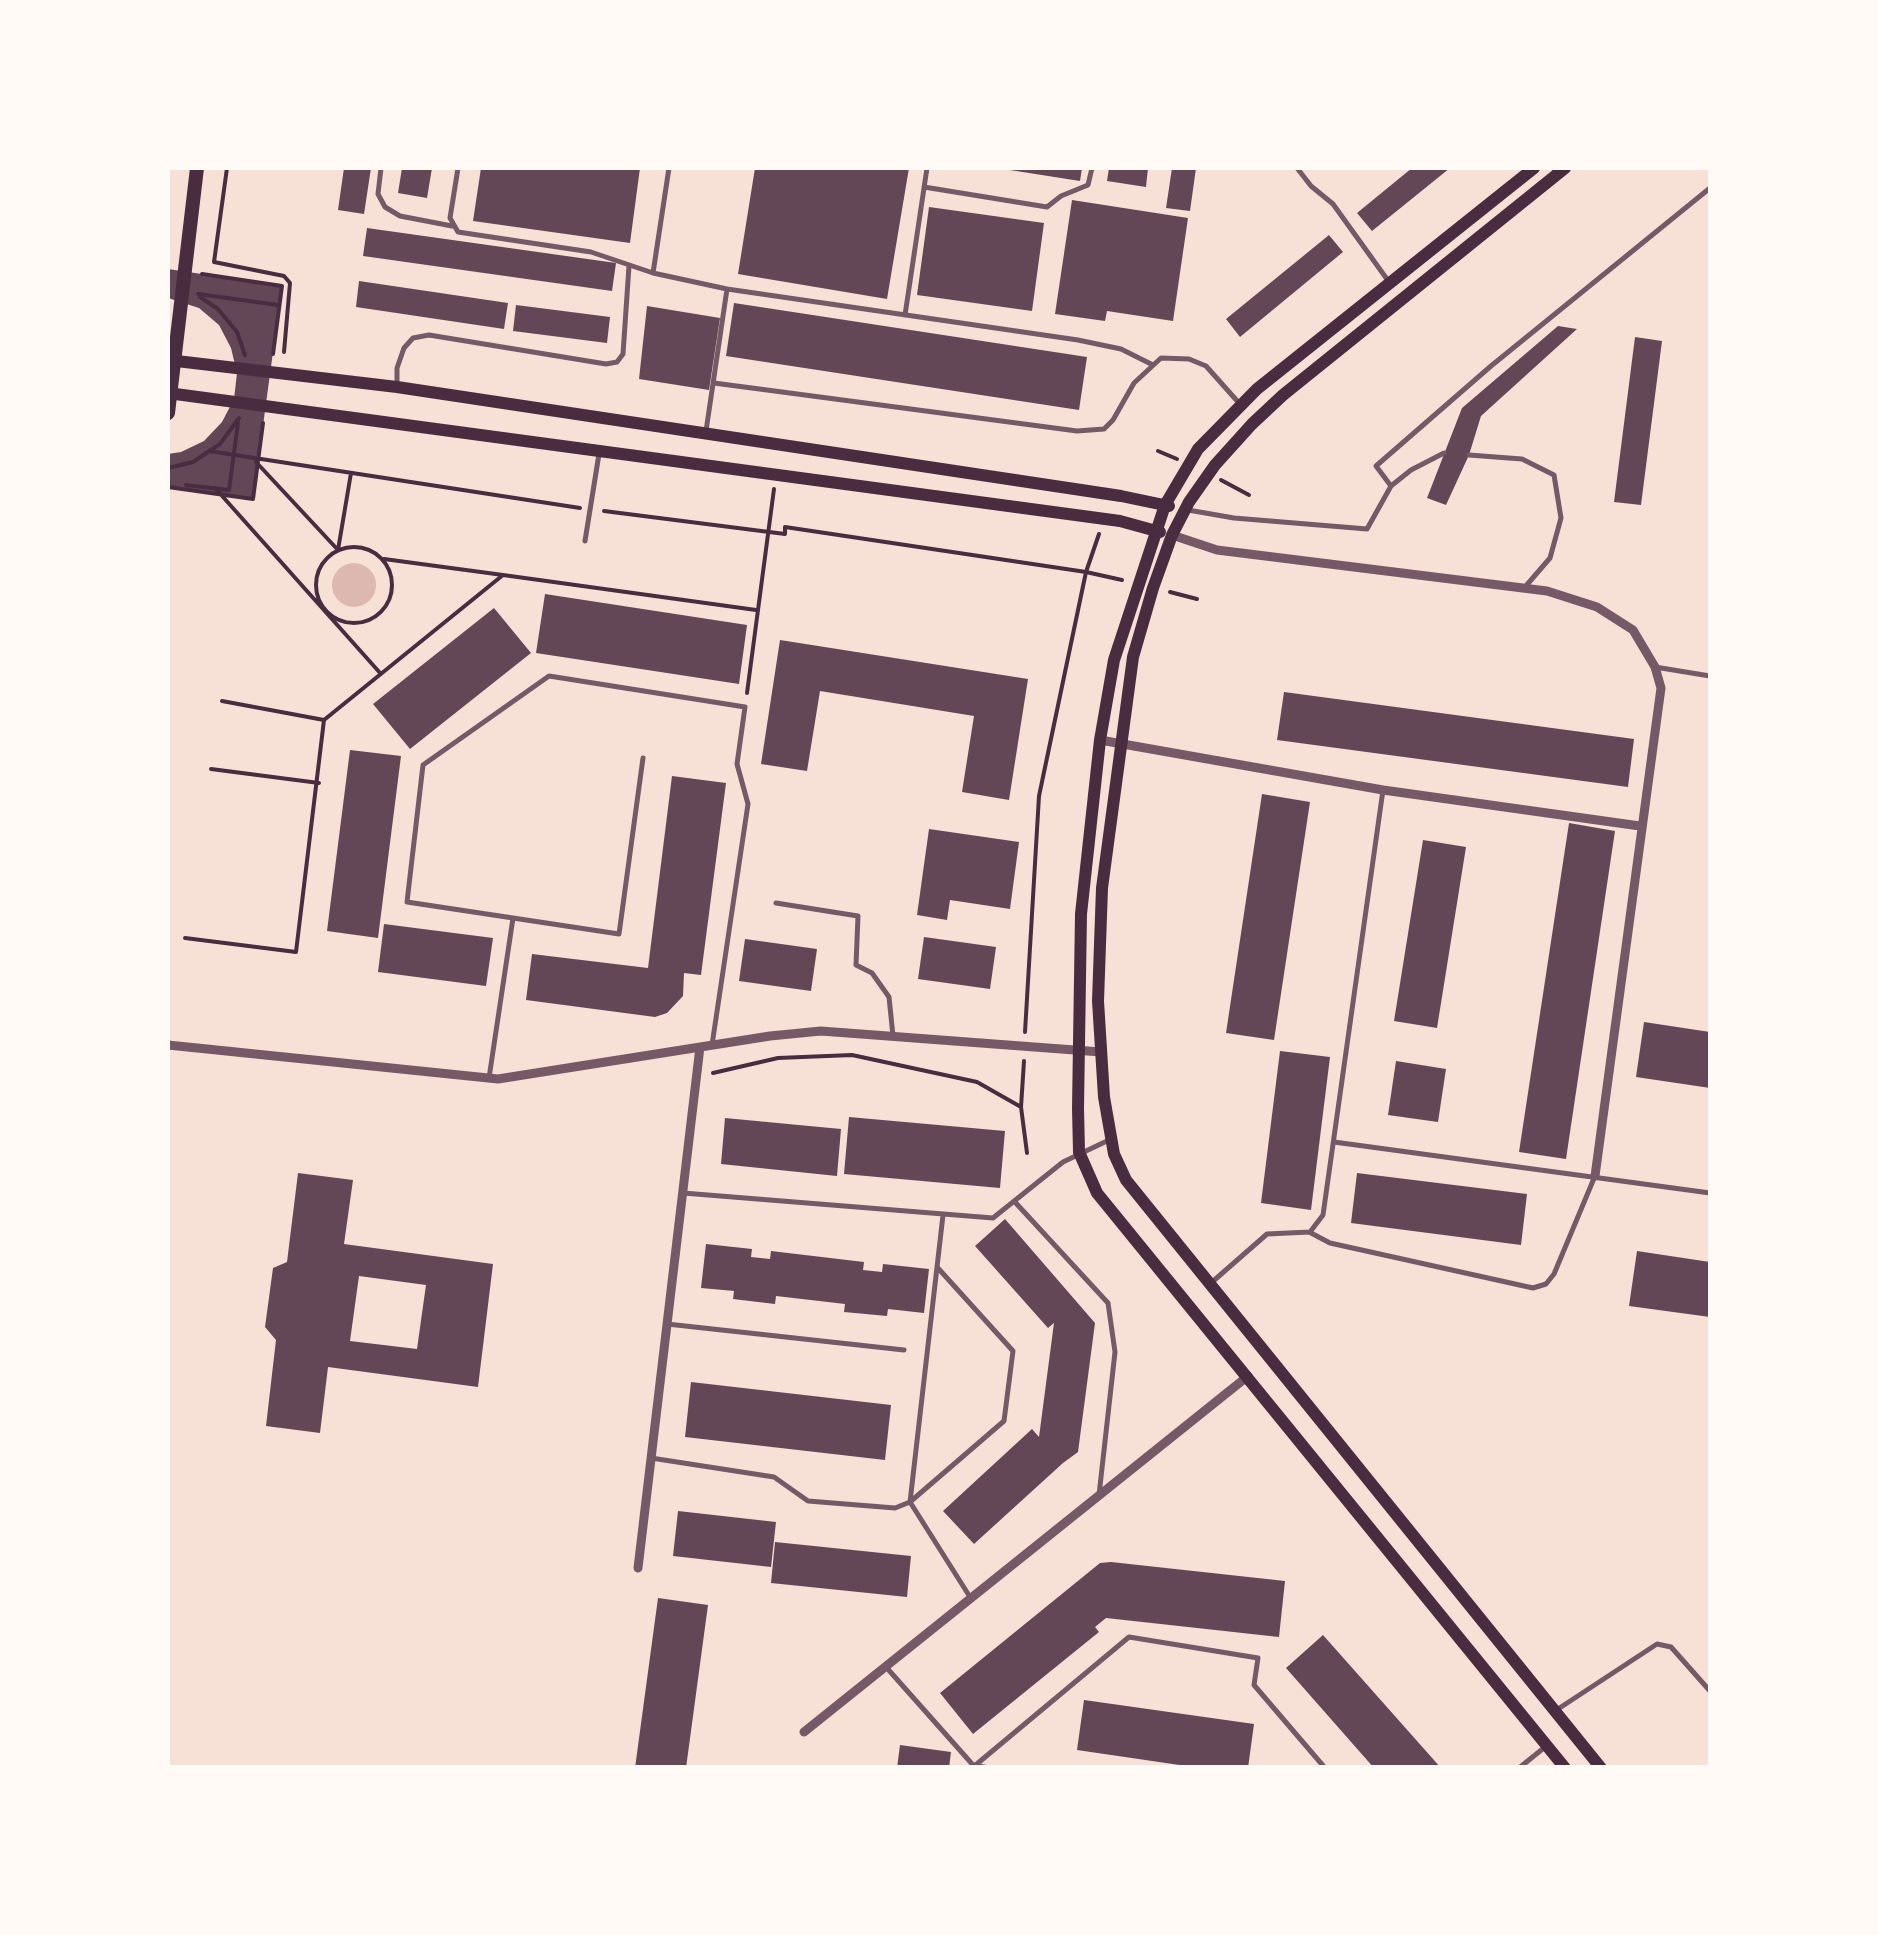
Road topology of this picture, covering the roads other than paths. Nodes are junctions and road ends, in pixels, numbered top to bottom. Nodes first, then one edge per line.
1 (197, 168) edge
2 (381, 168) edge
3 (458, 168) edge
4 (669, 168) edge
5 (927, 168) edge
6 (1092, 168) edge
7 (1296, 168) edge
8 (1534, 168) edge
9 (1565, 168) edge
10 (924, 187) junction
11 (1710, 188) edge
12 (452, 226) junction
13 (630, 266) junction
14 (653, 273) junction
15 (1390, 284) junction
16 (727, 289) junction
17 (905, 315) junction
18 (170, 360) edge
19 (1153, 365) junction
20 (714, 383) junction
21 (397, 387) junction
22 (169, 393) edge
23 (1241, 405) junction
24 (168, 412) edge
25 (706, 434) junction
26 (599, 451) junction
27 (1444, 453) dead end
28 (1469, 455) dead end
29 (1391, 486) junction
30 (1166, 505) junction
31 (1185, 510) junction
32 (1155, 531) junction
33 (1172, 536) junction
34 (585, 541) dead end
35 (1525, 587) junction
36 (1656, 667) junction
37 (1710, 676) edge
38 (1100, 740) junction
39 (1120, 744) junction
40 (643, 758) dead end
41 (1383, 790) junction
42 (1640, 826) junction
43 (776, 903) dead end
44 (513, 918) junction
45 (894, 1036) junction
46 (168, 1045) edge
47 (712, 1046) junction
48 (700, 1048) junction
49 (1079, 1052) junction
50 (1101, 1052) junction
51 (488, 1078) junction
52 (1111, 1139) junction
53 (1334, 1142) junction
54 (1079, 1152) junction
55 (1595, 1176) junction
56 (682, 1193) junction
57 (1710, 1193) edge
58 (1014, 1201) junction
59 (943, 1214) junction
60 (1310, 1232) junction
61 (937, 1268) junction
62 (1210, 1284) junction
63 (667, 1324) junction
64 (904, 1350) dead end
65 (1248, 1376) junction
66 (651, 1458) junction
67 (1098, 1496) junction
68 (910, 1502) junction
69 (638, 1568) dead end
70 (971, 1598) junction
71 (886, 1667) junction
72 (1710, 1691) edge
73 (1555, 1711) junction
74 (804, 1732) dead end
75 (1547, 1745) junction
76 (973, 1766) edge
77 (990, 1768) edge
78 (1325, 1768) edge
79 (1519, 1768) edge
80 (1565, 1768) edge
81 (1602, 1768) edge

1 - 18 main road
2 - 12 lane
3 - 12 lane
4 - 14 lane
5 - 10 lane
6 - 10 lane
7 - 15 lane
8 - 15 main road
9 - 31 main road
10 - 17 lane
11 - 29 lane
12 - 13 lane
13 - 14 lane
13 - 21 lane
14 - 16 lane
15 - 23 main road
16 - 17 lane
16 - 20 lane
17 - 19 lane
18 - 21 main road
18 - 22 main road
19 - 20 lane
19 - 23 lane
20 - 25 lane
21 - 25 main road
22 - 24 main road
22 - 26 main road
23 - 30 main road
25 - 30 main road
26 - 32 main road
26 - 34 lane
27 - 29 lane
28 - 35 lane
29 - 31 lane
30 - 31 main road
30 - 32 main road
31 - 33 main road
32 - 33 main road
32 - 38 main road
33 - 35 street
33 - 39 main road
35 - 36 street
36 - 37 lane
36 - 42 street
38 - 39 street
38 - 49 main road
39 - 41 street
39 - 50 main road
40 - 44 lane
41 - 42 street
41 - 53 lane
42 - 55 street
43 - 45 lane
44 - 47 lane
44 - 51 lane
45 - 47 street
45 - 49 street
46 - 51 street
47 - 48 street
48 - 51 street
48 - 56 street
49 - 50 street
49 - 54 main road
50 - 52 main road
52 - 54 lane
52 - 62 main road
53 - 55 lane
53 - 60 lane
54 - 58 lane
54 - 65 main road
55 - 57 lane
55 - 60 lane
56 - 59 lane
56 - 63 street
58 - 59 lane
58 - 67 lane
59 - 61 lane
60 - 62 lane
61 - 68 lane
61 - 68 lane
62 - 73 main road
63 - 64 lane
63 - 66 street
65 - 67 street
65 - 75 main road
66 - 68 lane
66 - 69 street
67 - 70 street
68 - 70 lane
70 - 71 street
71 - 74 street
71 - 76 lane
72 - 73 lane
73 - 81 main road
75 - 79 lane
75 - 80 main road
76 - 77 lane
76 - 78 lane

